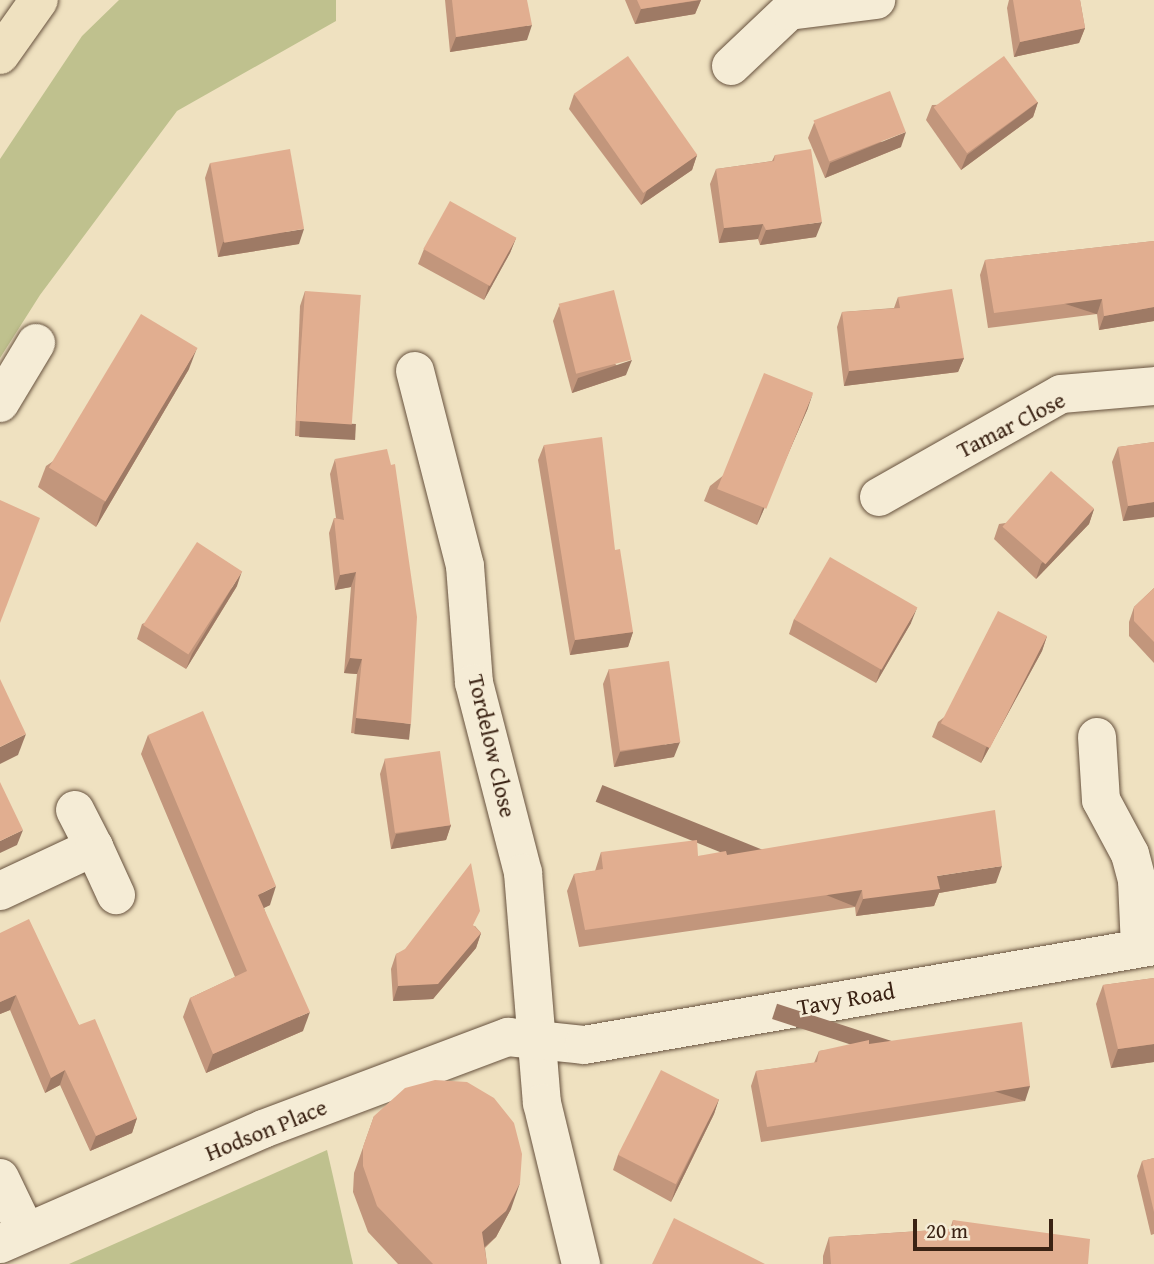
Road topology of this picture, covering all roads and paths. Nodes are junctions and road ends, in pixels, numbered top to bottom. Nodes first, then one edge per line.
1 (39, 0) edge
2 (876, 0) edge
3 (786, 5) edge
4 (0, 55) edge
5 (730, 66) dead end
6 (36, 343) dead end
7 (415, 371) dead end
8 (1154, 386) edge
9 (0, 403) edge
10 (879, 497) dead end
11 (1097, 737) dead end
12 (75, 810) dead end
13 (94, 847) junction
14 (0, 891) edge
15 (116, 895) dead end
16 (1147, 947) edge
17 (538, 1041) junction
18 (0, 1178) edge
19 (13, 1238) edge
20 (581, 1264) edge

1 - 4 main road
2 - 3 street
3 - 5 street
6 - 9 street
7 - 17 street, Tordelow Close
8 - 10 street, Tamar Close
11 - 16 street
12 - 13 street
13 - 14 street
13 - 15 street
16 - 17 street, Tavy Road
17 - 19 street, Hodson Place
17 - 20 street, Tordelow Close
18 - 19 street

